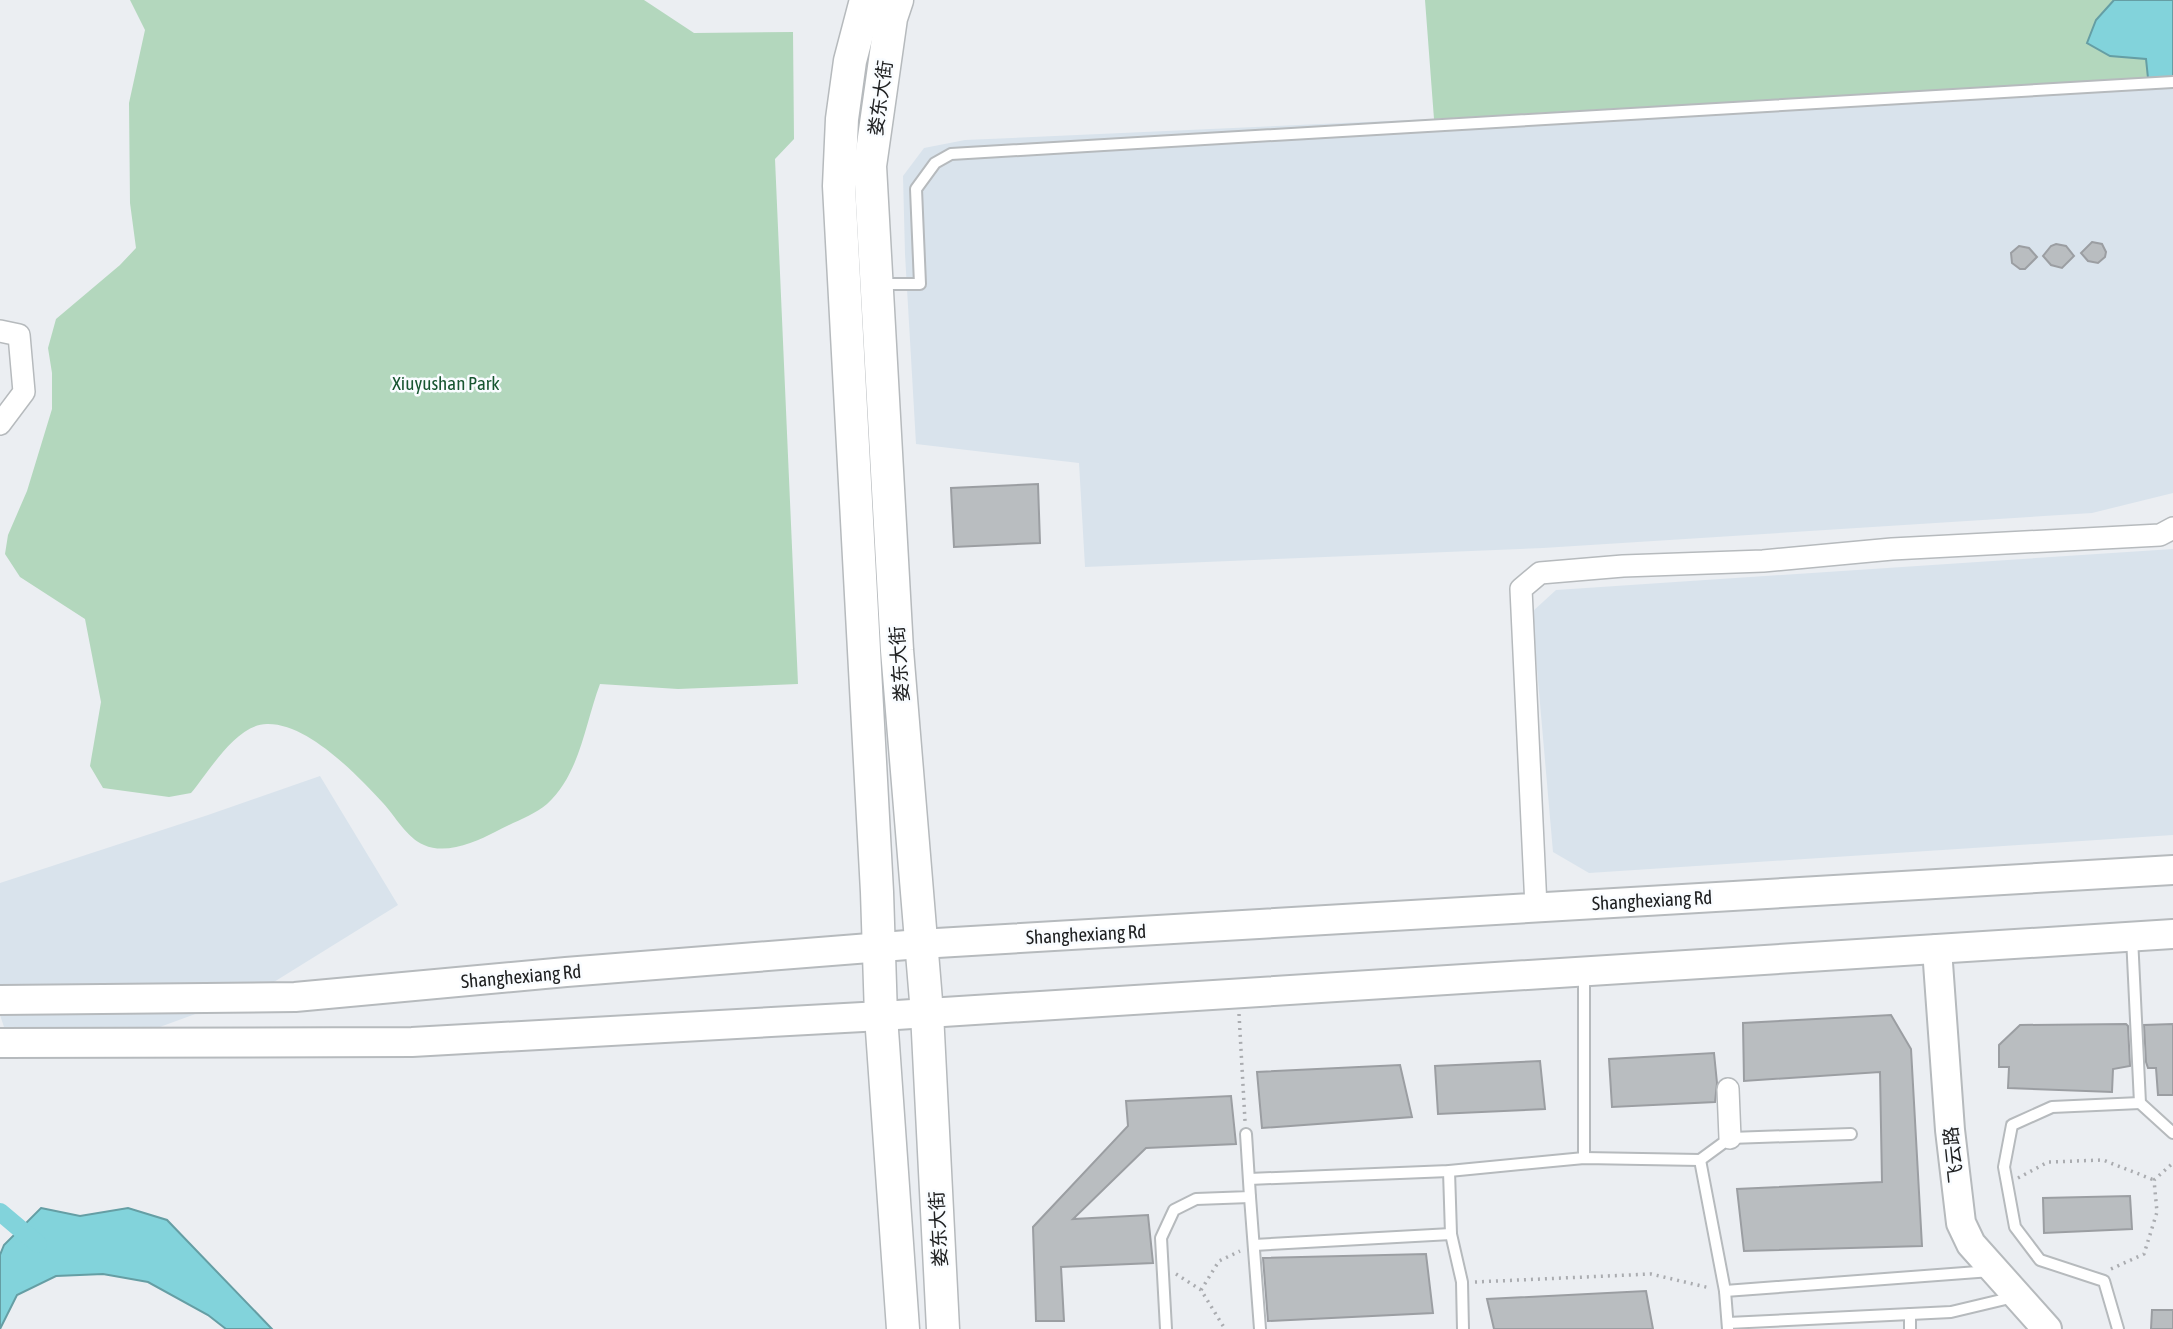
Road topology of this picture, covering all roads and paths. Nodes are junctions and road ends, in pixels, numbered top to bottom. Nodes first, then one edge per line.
1 (866, 0) edge
2 (897, 0) edge
3 (2173, 82) edge
4 (877, 284) junction
5 (0, 331) edge
6 (0, 424) edge
7 (2173, 528) edge
8 (2173, 870) edge
9 (1536, 907) junction
10 (2173, 934) edge
11 (2132, 937) junction
12 (920, 944) junction
13 (879, 949) junction
14 (1937, 949) junction
15 (1584, 971) junction
16 (1238, 993) junction
17 (0, 1000) edge
18 (927, 1013) junction
19 (881, 1016) junction
20 (0, 1044) edge
21 (1728, 1089) dead end
22 (2140, 1103) junction
23 (2173, 1133) edge
24 (1246, 1134) joint
25 (1851, 1134) dead end
26 (1730, 1139) junction
27 (1584, 1158) junction
28 (1700, 1160) junction
29 (2173, 1163) edge
30 (1449, 1171) junction
31 (1249, 1179) junction
32 (2154, 1180) junction
33 (2007, 1184) junction
34 (1250, 1197) junction
35 (1451, 1234) junction
36 (1254, 1245) junction
37 (1163, 1265) junction
38 (1995, 1271) junction
39 (2093, 1277) junction
40 (1462, 1283) junction
41 (1201, 1290) junction
42 (1725, 1292) junction
43 (2017, 1296) junction
44 (1910, 1314) junction
45 (1728, 1326) edge
46 (903, 1329) edge
47 (943, 1329) edge
48 (1166, 1329) edge
49 (1225, 1329) edge
50 (1259, 1329) edge
51 (1463, 1329) edge
52 (1910, 1329) edge
53 (2047, 1329) edge
54 (2118, 1329) edge

1 - 13 main road, 娄东大街
2 - 4 main road, 娄东大街
3 - 4 lane
4 - 12 main road, 娄东大街
5 - 6 street
7 - 9 street
8 - 9 main road, Shanghexiang Rd
9 - 12 main road, Shanghexiang Rd
10 - 11 main road
11 - 14 main road
11 - 22 lane
12 - 13 main road, Shanghexiang Rd
12 - 18 main road, 娄东大街
13 - 17 main road, Shanghexiang Rd
13 - 19 main road, 娄东大街
14 - 15 main road
14 - 38 main road, 飞云路
15 - 16 main road
15 - 27 lane
16 - 18 main road
16 - 24 path
18 - 19 main road
18 - 47 main road, 娄东大街
19 - 20 main road
19 - 46 main road, 娄东大街
21 - 26 street
22 - 23 lane
22 - 33 lane
24 - 31 lane
25 - 26 lane
26 - 28 lane
27 - 28 lane
27 - 30 lane
28 - 42 lane
29 - 32 path
30 - 31 lane
30 - 35 lane
31 - 34 lane
32 - 33 path
32 - 39 path
33 - 39 lane
34 - 36 lane
34 - 37 lane
35 - 36 lane
35 - 40 lane
36 - 41 path
36 - 50 lane
37 - 41 path
37 - 48 lane
38 - 42 lane
38 - 43 main road, 飞云路
39 - 54 lane
40 - 42 path
40 - 51 lane
41 - 49 path
42 - 45 lane
43 - 44 lane
43 - 53 main road, 飞云路
44 - 45 lane
44 - 52 lane

